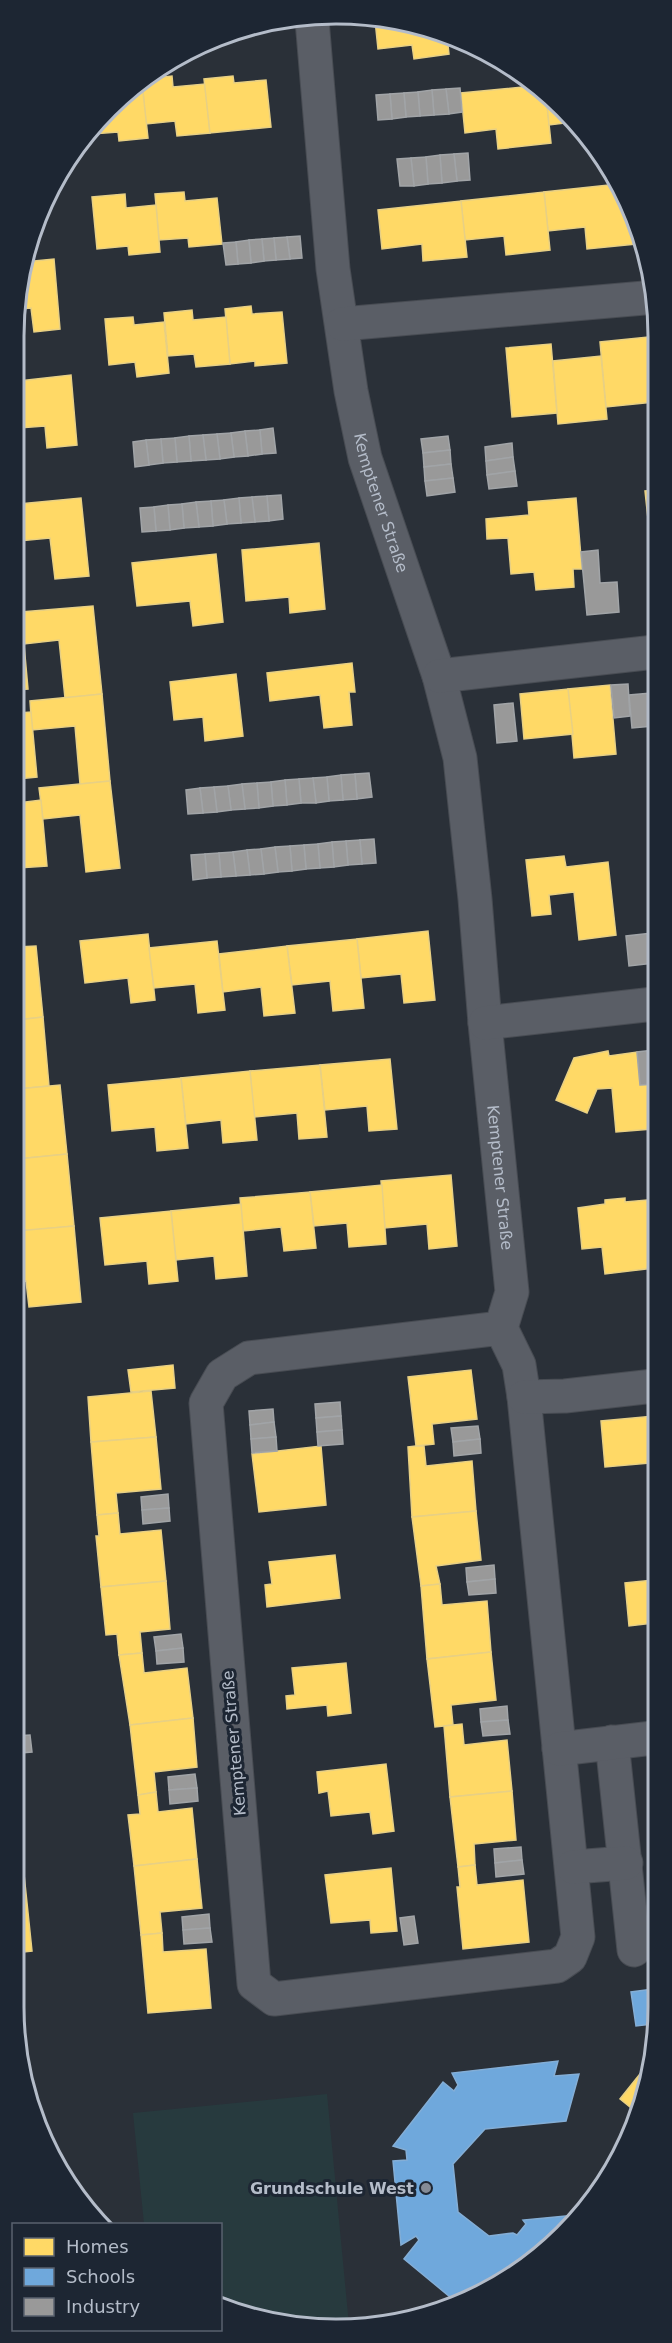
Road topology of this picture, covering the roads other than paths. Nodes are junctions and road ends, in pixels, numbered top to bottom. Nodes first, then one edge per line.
1 (312, 25) edge
2 (645, 298) edge
3 (342, 324) junction
4 (648, 653) edge
5 (439, 676) junction
6 (648, 1005) edge
7 (485, 1023) junction
8 (501, 1328) junction
9 (648, 1387) edge
10 (524, 1397) junction
11 (648, 1738) edge
12 (612, 1742) junction
13 (559, 1749) junction
14 (626, 1863) junction
15 (573, 1867) junction
16 (634, 1950) dead end

1 - 3 street, Kemptener Straße
2 - 3 street
3 - 5 street, Kemptener Straße
4 - 5 street
5 - 7 street, Kemptener Straße
6 - 7 street
7 - 8 street, Kemptener Straße
8 - 10 street, Kemptener Straße
8 - 15 street, Kemptener Straße
9 - 10 street
10 - 13 street, Kemptener Straße
11 - 12 street
12 - 13 street
12 - 14 street
13 - 15 street, Kemptener Straße
14 - 15 street
14 - 16 street

